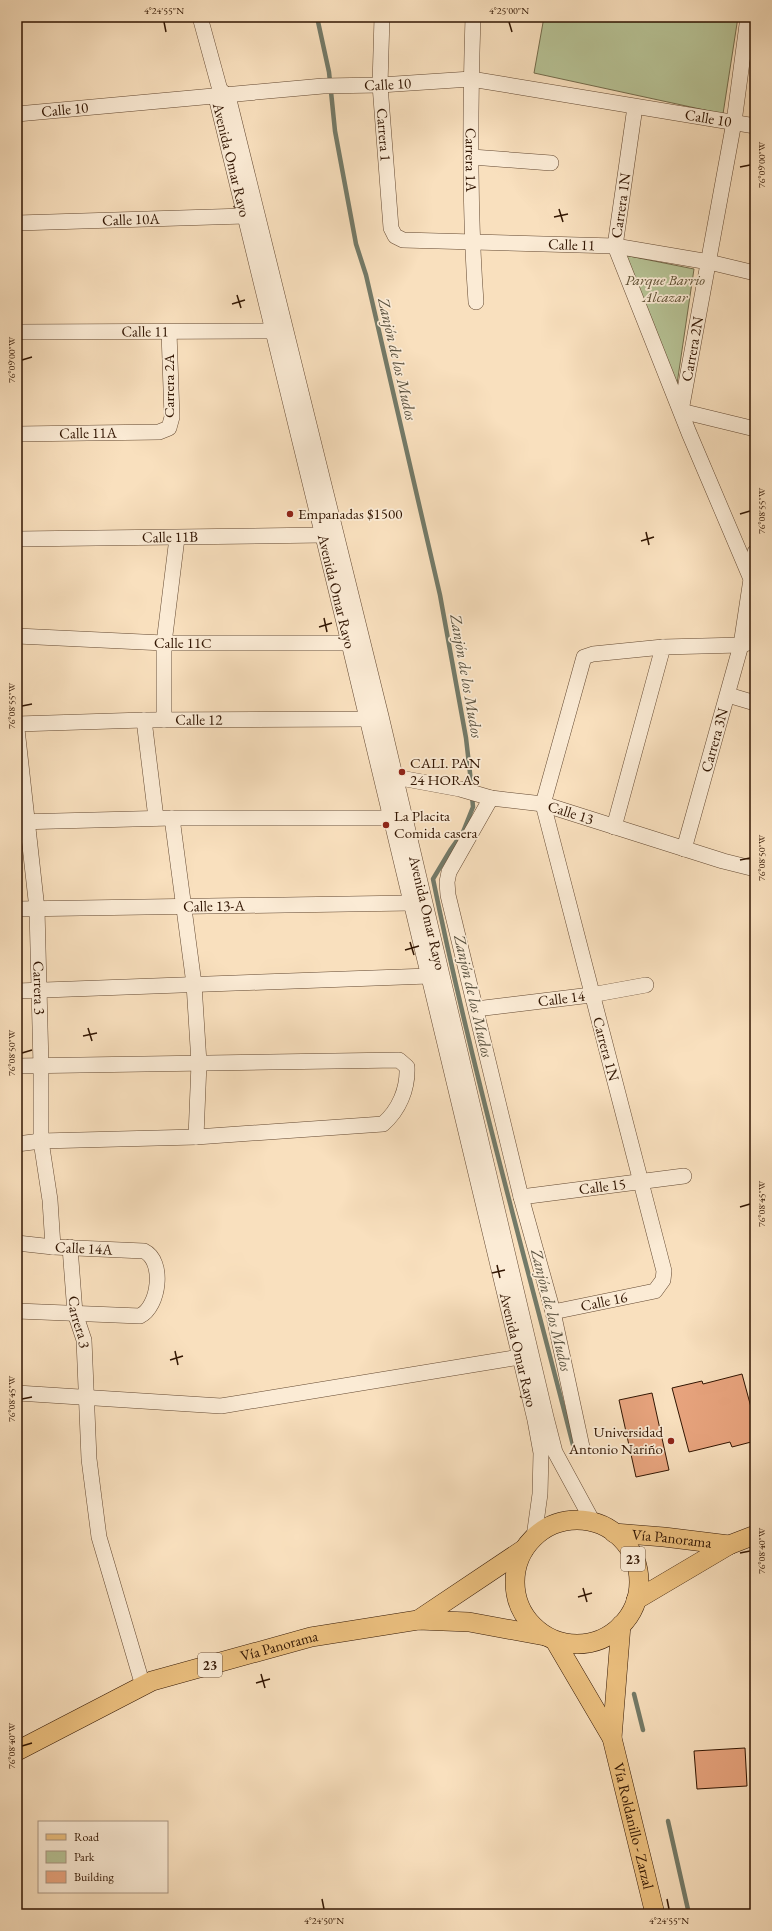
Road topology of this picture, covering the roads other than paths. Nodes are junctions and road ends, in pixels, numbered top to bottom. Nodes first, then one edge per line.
1 (200, 17) edge
2 (382, 17) edge
3 (473, 17) edge
4 (748, 17) edge
5 (471, 79) junction
6 (380, 85) junction
7 (221, 94) junction
8 (635, 107) junction
9 (17, 114) edge
10 (734, 122) junction
11 (755, 126) edge
12 (472, 157) junction
13 (551, 163) dead end
14 (245, 216) junction
15 (17, 223) edge
16 (391, 228) joint
17 (472, 241) junction
18 (615, 246) junction
19 (709, 262) junction
20 (755, 272) edge
21 (476, 302) dead end
22 (273, 330) junction
23 (17, 332) edge
24 (169, 332) junction
25 (681, 411) junction
26 (755, 429) edge
27 (159, 432) joint
28 (17, 434) edge
29 (323, 535) junction
30 (177, 538) junction
31 (17, 539) edge
32 (755, 552) edge
33 (753, 584) edge
34 (17, 636) edge
35 (755, 641) edge
36 (349, 643) junction
37 (164, 644) junction
38 (741, 645) junction
39 (663, 647) junction
40 (728, 695) junction
41 (755, 703) edge
42 (374, 718) junction
43 (144, 720) junction
44 (164, 720) junction
45 (17, 724) edge
46 (17, 729) edge
47 (389, 779) junction
48 (491, 798) junction
49 (543, 804) junction
50 (156, 818) junction
51 (172, 818) junction
52 (391, 818) junction
53 (22, 822) edge
54 (614, 827) junction
55 (684, 849) junction
56 (755, 870) edge
57 (411, 903) junction
58 (184, 906) junction
59 (17, 909) edge
60 (37, 909) junction
61 (429, 976) junction
62 (194, 984) junction
63 (646, 985) dead end
64 (38, 990) junction
65 (17, 991) edge
66 (591, 995) junction
67 (476, 1009) junction
68 (199, 1063) junction
69 (17, 1066) edge
70 (41, 1066) junction
71 (196, 1137) junction
72 (41, 1141) junction
73 (17, 1144) edge
74 (684, 1176) dead end
75 (641, 1181) junction
76 (520, 1197) junction
77 (17, 1243) edge
78 (53, 1246) junction
79 (70, 1247) junction
80 (655, 1291) joint
81 (17, 1311) edge
82 (553, 1312) junction
83 (75, 1313) junction
84 (520, 1357) junction
85 (17, 1393) edge
86 (87, 1398) junction
87 (582, 1447) dead end
88 (593, 1522) junction
89 (614, 1533) junction
90 (755, 1535) edge
91 (529, 1543) junction
92 (729, 1545) junction
93 (636, 1600) junction
94 (418, 1620) junction
95 (621, 1625) junction
96 (550, 1638) junction
97 (143, 1686) junction
98 (612, 1738) junction
99 (17, 1751) edge
100 (655, 1914) edge

1 - 7 street
2 - 6 street, Carrera 1
3 - 5 street, Carrera 1A
4 - 10 street, Carrera 2N
5 - 6 street, Calle 10
5 - 8 street, Calle 10
5 - 12 street, Carrera 1A
6 - 7 street, Calle 10
6 - 16 street, Carrera 1
7 - 9 street, Calle 10
7 - 14 street, Avenida Omar Rayo
7 - 42 street, Avenida Omar Rayo
8 - 10 street, Calle 10
8 - 18 street, Carrera 1N
10 - 11 street, Calle 10
10 - 19 street, Carrera 2N
12 - 13 street
12 - 17 street, Carrera 1A
14 - 15 street, Calle 10A
14 - 22 street, Avenida Omar Rayo
16 - 17 street, Calle 11
17 - 18 street, Calle 11
17 - 21 street, Carrera 1A
18 - 19 street, Calle 11
18 - 25 street, Carrera 1N
19 - 20 street, Calle 11
19 - 25 street, Carrera 2N
22 - 24 street, Calle 11
22 - 29 street, Avenida Omar Rayo
23 - 24 street, Calle 11
24 - 27 street, Carrera 2A
25 - 26 street
25 - 33 street
27 - 28 street, Calle 11A
29 - 30 street, Calle 11B
29 - 36 street, Avenida Omar Rayo
30 - 31 street, Calle 11B
30 - 37 street
32 - 33 street
33 - 38 street
34 - 37 street, Calle 11C
35 - 38 street
36 - 37 street, Calle 11C
36 - 42 street, Avenida Omar Rayo
37 - 44 street
38 - 39 street
38 - 40 street, Carrera 3N
39 - 49 street
39 - 54 street
40 - 41 street
40 - 55 street, Carrera 3N
42 - 44 street, Calle 12
42 - 47 street, Avenida Omar Rayo
43 - 44 street, Calle 12
43 - 45 street, Calle 12
43 - 50 street
46 - 53 street, Carrera 3
47 - 48 street, Calle 13
47 - 52 street, Avenida Omar Rayo
47 - 88 street, Avenida Omar Rayo
48 - 49 street, Calle 13
48 - 67 street
49 - 54 street, Calle 13
49 - 66 street, Carrera 1N
50 - 51 street
50 - 53 street
51 - 52 street
51 - 58 street
52 - 57 street, Avenida Omar Rayo
53 - 60 street, Carrera 3
54 - 55 street, Calle 13
55 - 56 street, Calle 13
57 - 58 street, Calle 13-A
57 - 61 street, Avenida Omar Rayo
58 - 60 street, Calle 13-A
58 - 62 street
59 - 60 street, Calle 13-A
60 - 64 street, Carrera 3
61 - 62 street
61 - 84 street, Avenida Omar Rayo
62 - 64 street
62 - 68 street
63 - 66 street, Calle 14
64 - 65 street
64 - 70 street, Carrera 3
66 - 67 street, Calle 14
66 - 75 street, Carrera 1N
67 - 76 street
68 - 70 street
68 - 71 street
68 - 71 street
69 - 70 street
70 - 72 street, Carrera 3
71 - 72 street
72 - 73 street
72 - 78 street, Carrera 3
74 - 75 street, Calle 15
75 - 76 street, Calle 15
75 - 80 street, Carrera 1N
76 - 82 street
77 - 78 street, Calle 14A
78 - 79 street, Calle 14A
79 - 83 street, Carrera 3
79 - 83 street, Calle 14A
80 - 82 street, Calle 16
81 - 83 street
82 - 87 street
83 - 86 street, Carrera 3
84 - 86 street
84 - 91 street, Avenida Omar Rayo
85 - 86 street
86 - 97 street, Carrera 3
88 - 89 main road, 23
88 - 91 main road, 23
89 - 92 main road, Vía Panorama / 23
89 - 93 main road, 23
90 - 92 main road, Vía Panorama / 23
91 - 94 main road, Vía Panorama / 23
91 - 96 main road
92 - 93 main road, Vía Panorama / 23
93 - 95 main road, 23
94 - 96 main road, Vía Panorama / 23
94 - 97 main road, Vía Panorama / 23
95 - 96 main road, 23
95 - 98 main road, Vía Roldanillo - Zarzal
96 - 98 main road, Vía Roldanillo - Zarzal
97 - 99 main road, Vía Panorama / 23
98 - 100 main road, Vía Roldanillo - Zarzal

